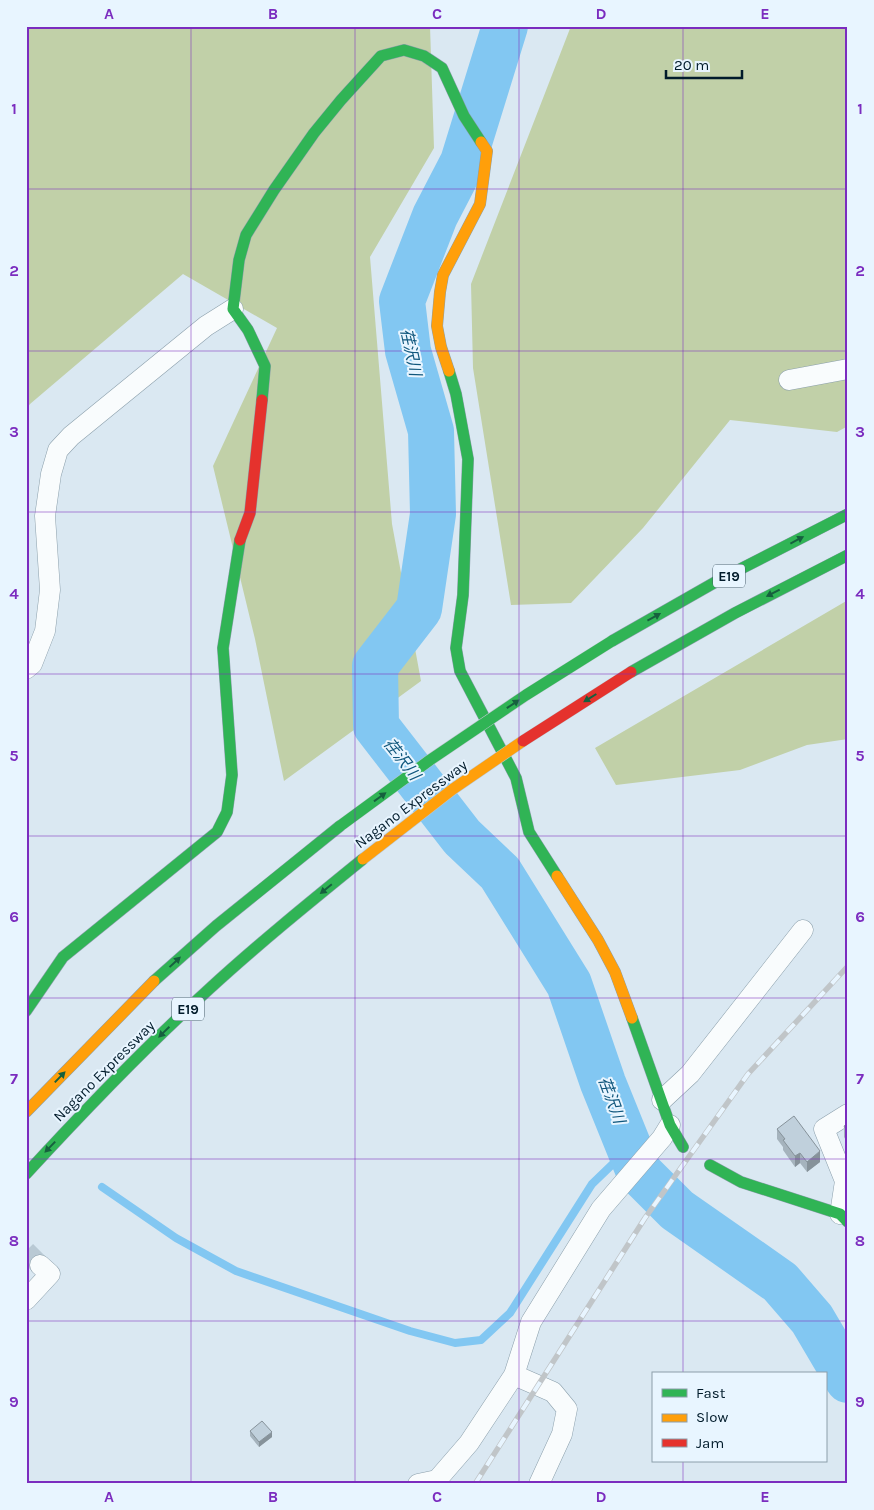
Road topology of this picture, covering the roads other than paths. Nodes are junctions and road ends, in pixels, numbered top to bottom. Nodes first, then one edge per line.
1 (233, 309) junction
2 (848, 369) edge
3 (789, 380) dead end
4 (848, 514) edge
5 (848, 555) edge
6 (26, 669) edge
7 (803, 930) dead end
8 (26, 1011) edge
9 (662, 1100) junction
10 (26, 1112) edge
11 (848, 1114) edge
12 (666, 1131) junction
13 (683, 1147) dead end
14 (710, 1165) dead end
15 (26, 1174) edge
16 (844, 1218) edge
17 (40, 1265) tunnel mouth
18 (26, 1300) edge
19 (514, 1375) junction
20 (418, 1484) edge
21 (539, 1484) edge

1 - 6 street
1 - 8 main road
1 - 9 main road
2 - 3 street
10 -> 4 main road, Nagano Expressway / E19, bridge
5 -> 15 main road, Nagano Expressway / E19, bridge
7 - 9 street
9 - 12 main road
11 - 16 street
12 - 13 main road
12 - 19 street
14 - 16 main road
17 - 18 street
19 - 20 street
19 - 21 street

